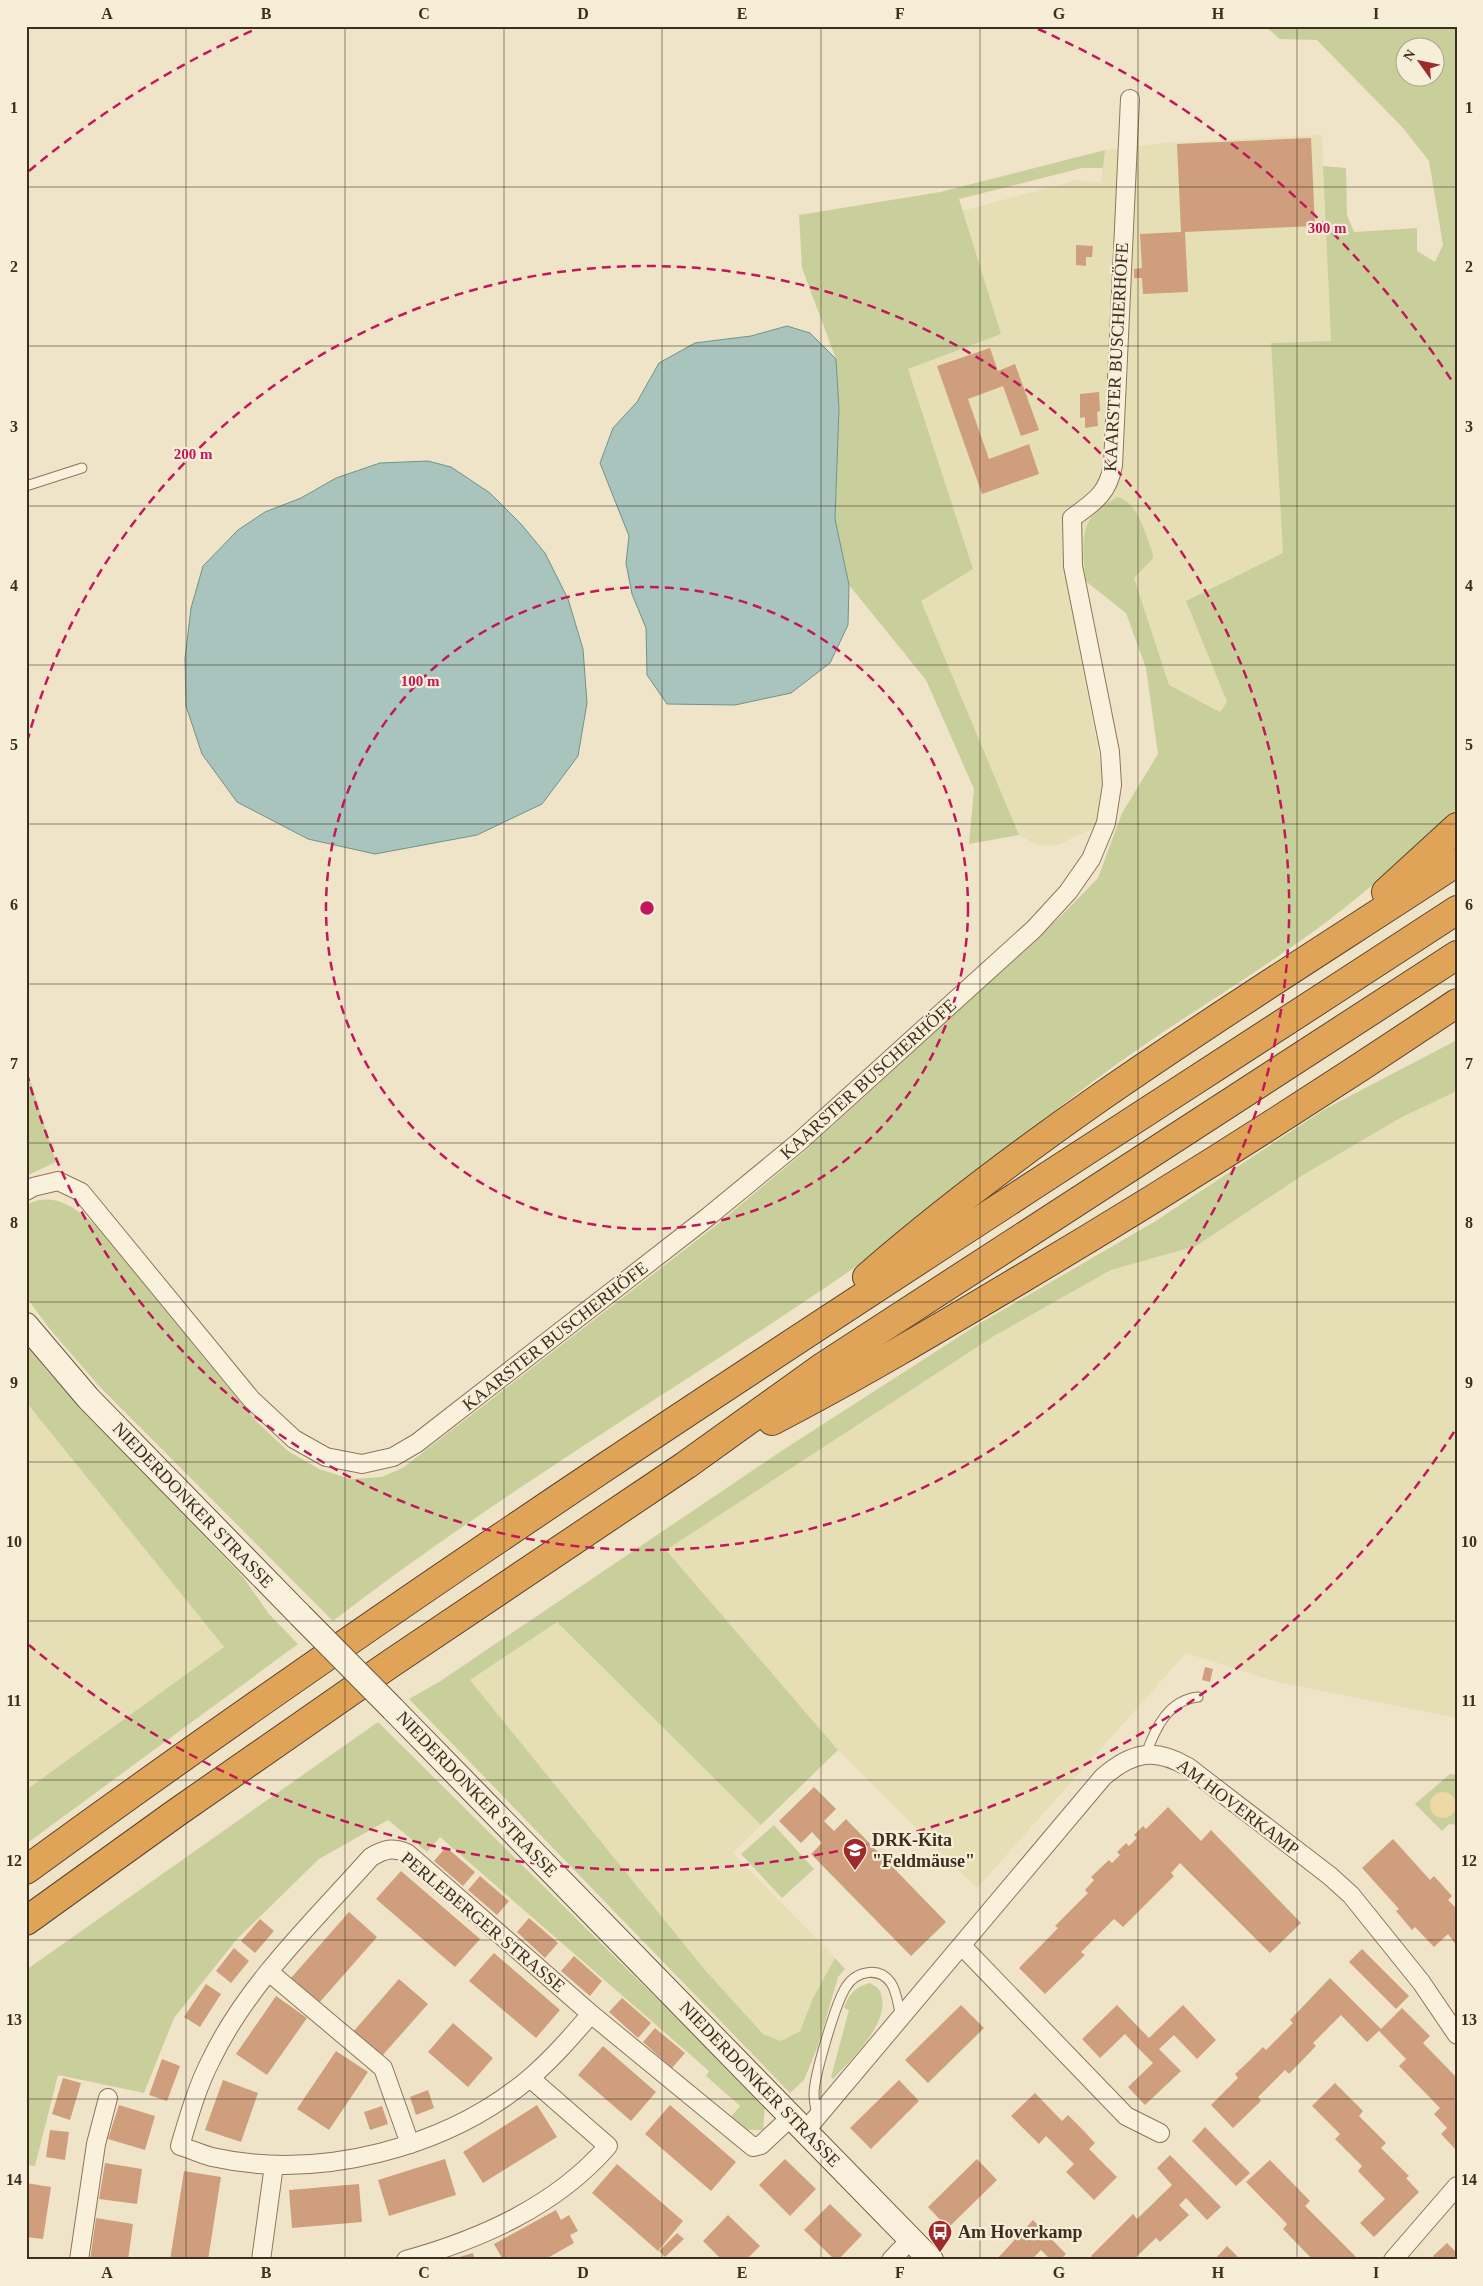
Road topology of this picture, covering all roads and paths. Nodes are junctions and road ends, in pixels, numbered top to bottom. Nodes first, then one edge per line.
1 (1130, 99) dead end
2 (82, 468) dead end
3 (26, 486) edge
4 (1457, 827) edge
5 (1457, 862) edge
6 (1457, 910) edge
7 (1457, 955) edge
8 (1296, 968) junction
9 (1457, 1003) edge
10 (1457, 1022) edge
11 (1337, 1084) junction
12 (26, 1191) edge
13 (26, 1325) edge
14 (788, 1346) junction
15 (686, 1465) junction
16 (1198, 1697) dead end
17 (1146, 1754) junction
18 (26, 1870) edge
19 (26, 1921) edge
20 (962, 1946) junction
21 (269, 1972) junction
22 (591, 2014) junction
23 (901, 2018) junction
24 (1457, 2035) edge
25 (530, 2078) junction
26 (108, 2098) dead end
27 (805, 2121) junction
28 (1160, 2133) dead end
29 (410, 2144) junction
30 (274, 2165) junction
31 (1457, 2186) edge
32 (911, 2239) junction
33 (79, 2260) edge
34 (261, 2260) edge
35 (406, 2260) edge
36 (891, 2260) edge
37 (932, 2260) edge
38 (1393, 2260) edge

1 - 12 street, KAARSTER BUSCHERHÖFE
2 - 3 lane
4 - 8 highway
5 - 8 highway
6 - 14 highway
7 - 15 highway
8 - 14 highway
9 - 11 highway
10 - 11 highway
11 - 15 highway
13 - 27 street, NIEDERDONKER STRASSE, bridge
14 - 18 highway
15 - 19 highway
16 - 17 lane
17 - 20 street, AM HOVERKAMP
17 - 24 street, AM HOVERKAMP
20 - 23 street, AM HOVERKAMP
20 - 28 street
21 - 22 street, PERLEBERGER STRASSE
21 - 29 street
21 - 30 street, PERLEBERGER STRASSE
22 - 25 street
22 - 27 street, PERLEBERGER STRASSE
23 - 27 street, AM HOVERKAMP
23 - 27 lane
25 - 29 street
25 - 35 street
26 - 33 street
27 - 32 street, NIEDERDONKER STRASSE
29 - 30 street
30 - 34 street
31 - 38 street
32 - 36 street
32 - 37 street, NIEDERDONKER STRASSE

